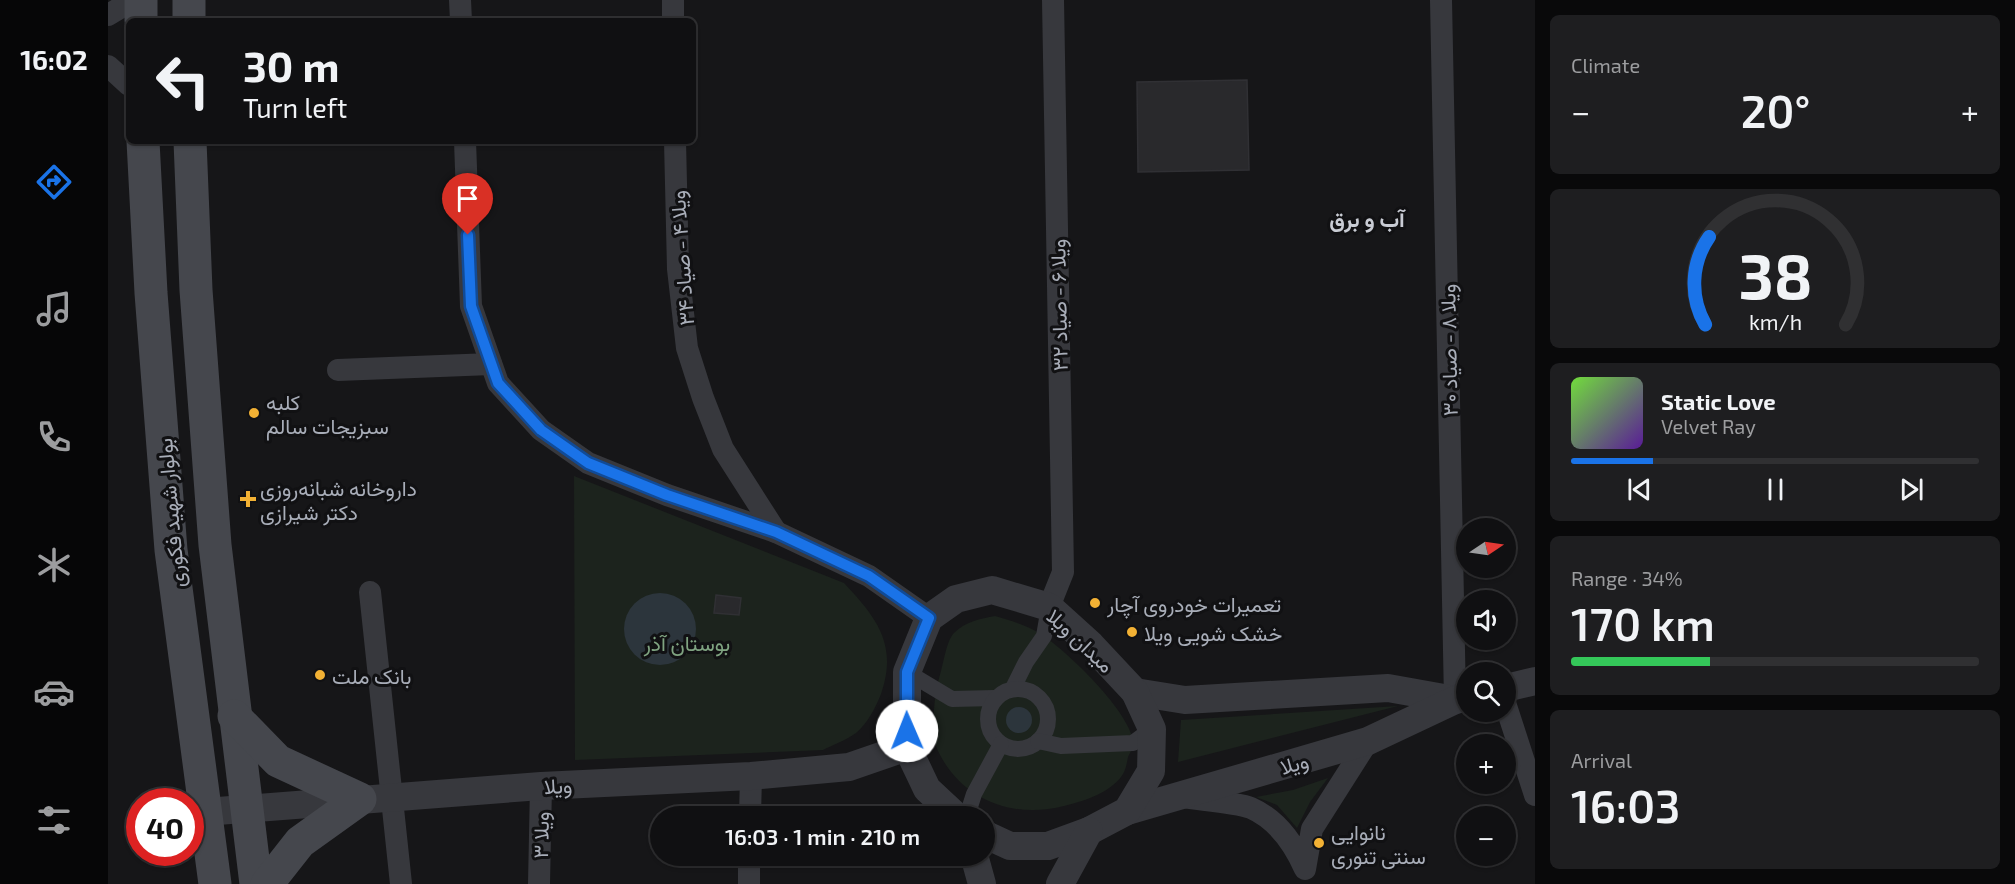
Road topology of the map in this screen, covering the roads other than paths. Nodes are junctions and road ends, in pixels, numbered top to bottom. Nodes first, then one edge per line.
1 (133, 0) edge
2 (141, 0) edge
3 (189, 0) edge
4 (460, 0) edge
5 (673, 0) edge
6 (1053, 0) edge
7 (1441, 0) edge
8 (108, 15) edge
9 (141, 18) edge
10 (189, 18) edge
11 (461, 18) edge
12 (673, 18) edge
13 (108, 66) edge
14 (126, 82) edge
15 (143, 144) edge
16 (190, 144) edge
17 (465, 144) edge
18 (675, 144) edge
19 (491, 364) junction
20 (338, 370) dead end
21 (776, 532) junction
22 (370, 592) dead end
23 (1049, 607) junction
24 (929, 618) junction
25 (1460, 662) edge
26 (907, 672) junction
27 (1535, 681) edge
28 (1516, 686) edge
29 (1013, 688) junction
30 (1135, 692) junction
31 (995, 698) junction
32 (1456, 698) edge
33 (1456, 701) edge
34 (234, 716) junction
35 (1511, 722) edge
36 (1152, 729) junction
37 (1038, 741) junction
38 (1368, 741) junction
39 (1001, 744) junction
40 (908, 747) junction
41 (751, 776) junction
42 (541, 786) junction
43 (1535, 795) edge
44 (393, 796) junction
45 (1178, 796) junction
46 (360, 799) junction
47 (750, 806) edge
48 (945, 806) edge
49 (970, 806) edge
50 (247, 808) junction
51 (1127, 811) junction
52 (205, 812) junction
53 (1089, 831) junction
54 (995, 839) edge
55 (749, 866) edge
56 (977, 866) edge
57 (1305, 877) edge
58 (215, 884) edge
59 (256, 884) edge
60 (267, 884) edge
61 (400, 884) edge
62 (538, 884) edge
63 (749, 884) edge
64 (982, 884) edge
65 (1060, 884) edge

1 - 8 street
2 - 9 main road
3 - 10 main road
4 - 11 street
5 - 12 street
6 - 23 street, ویلا ۶ - صیاد ۳۲
7 - 25 street, ویلا ۸ - صیاد ۳۰
13 - 14 street
15 - 52 main road, بولوار شهید فکوری
16 - 34 main road, بولوار شهید فکوری
17 - 19 street
18 - 21 street, ویلا ۴ - صیاد ۳۴
19 - 20 street
19 - 21 street
21 - 24 street
22 - 44 street
23 - 24 street, میدان ویلا
23 - 29 street
23 - 30 street, میدان ویلا
24 - 26 street
26 - 31 street
26 - 40 street
27 - 28 street
29 - 31 street
29 - 37 street
30 - 32 street
30 - 36 street, میدان ویلا
31 - 39 street
33 - 38 street, ویلا
34 - 46 main road
34 - 50 main road, بولوار شهید فکوری
35 - 43 street
36 - 37 street
36 - 51 street, میدان ویلا
37 - 39 street
38 - 45 street, ویلا
38 - 57 street
39 - 49 street
40 - 41 street, ویلا
40 - 48 street
41 - 42 street, ویلا
41 - 47 street
42 - 44 street, ویلا
42 - 62 street, ویلا ۳
44 - 46 street, ویلا
44 - 61 street
45 - 51 street, ویلا
45 - 57 street
46 - 50 street, ویلا
46 - 60 main road
50 - 52 street, ویلا
50 - 59 main road, بولوار شهید فکوری
51 - 53 street
52 - 58 main road, بولوار شهید فکوری
53 - 54 street
53 - 65 street
55 - 63 street
56 - 64 street

